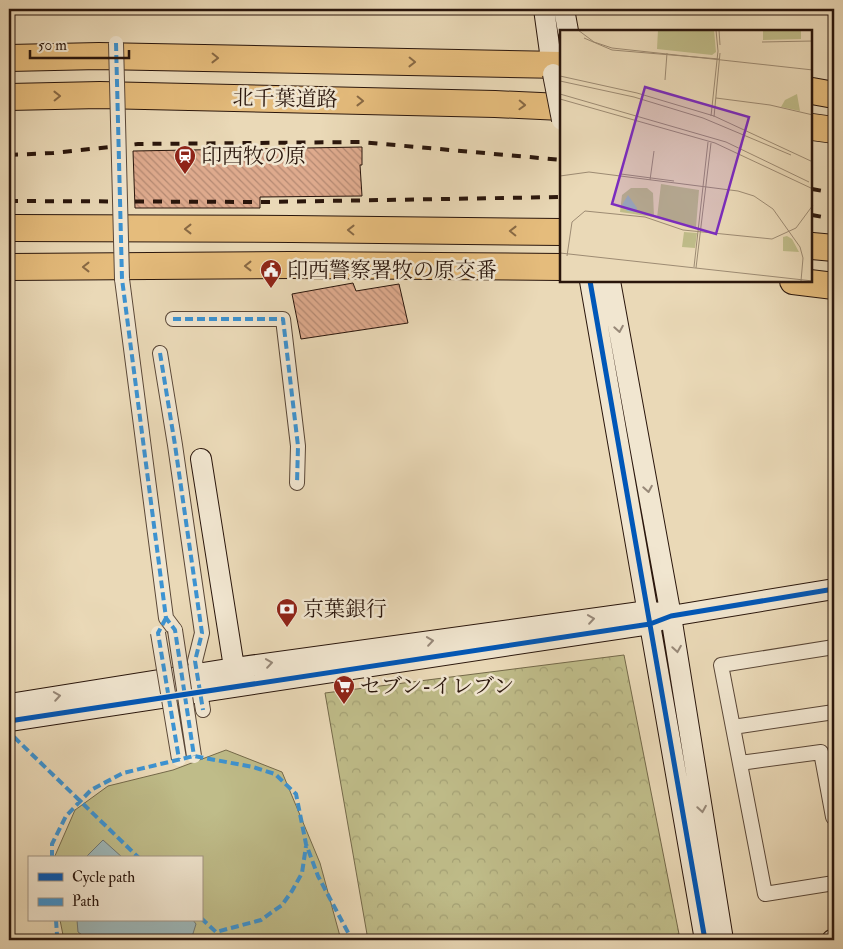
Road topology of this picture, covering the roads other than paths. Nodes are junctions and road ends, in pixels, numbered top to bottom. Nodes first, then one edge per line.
1 (544, 9) edge
2 (564, 9) edge
3 (568, 30) edge
4 (116, 43) dead end
5 (9, 58) edge
6 (556, 68) edge
7 (813, 91) edge
8 (834, 95) edge
9 (9, 97) edge
10 (560, 103) edge
11 (560, 107) edge
12 (813, 127) edge
13 (834, 130) edge
14 (9, 228) edge
15 (560, 232) edge
16 (813, 246) edge
17 (834, 248) edge
18 (560, 267) edge
19 (9, 268) edge
20 (590, 282) edge
21 (610, 282) edge
22 (801, 282) edge
23 (834, 286) edge
24 (173, 319) dead end
25 (160, 353) dead end
26 (201, 459) dead end
27 (297, 483) dead end
28 (834, 589) edge
29 (671, 616) junction
30 (166, 618) junction
31 (649, 618) junction
32 (834, 647) edge
33 (236, 677) junction
34 (200, 692) junction
35 (9, 704) edge
36 (834, 712) edge
37 (9, 721) edge
38 (733, 727) junction
39 (740, 763) junction
40 (834, 817) edge
41 (834, 883) edge
42 (705, 940) edge
43 (724, 940) edge

1 - 6 street
2 - 3 street
4 - 30 street, bridge
5 -> 6 highway, 北千葉道路
6 - 10 street, bridge
7 - 8 highway
9 -> 11 highway, 北千葉道路
12 - 13 highway
15 -> 14 highway
16 - 17 highway
18 -> 19 highway
20 - 31 street
21 -> 29 street
22 - 23 highway
24 - 27 street
25 - 34 street
26 - 33 street
28 - 29 street
29 - 31 street
29 -> 43 street
30 - 30 street, bridge
31 - 33 street
31 - 42 street
32 - 38 street
33 - 34 street
35 -> 34 street
34 - 37 street
36 - 38 street
38 - 39 street
39 - 40 street
39 - 41 street

